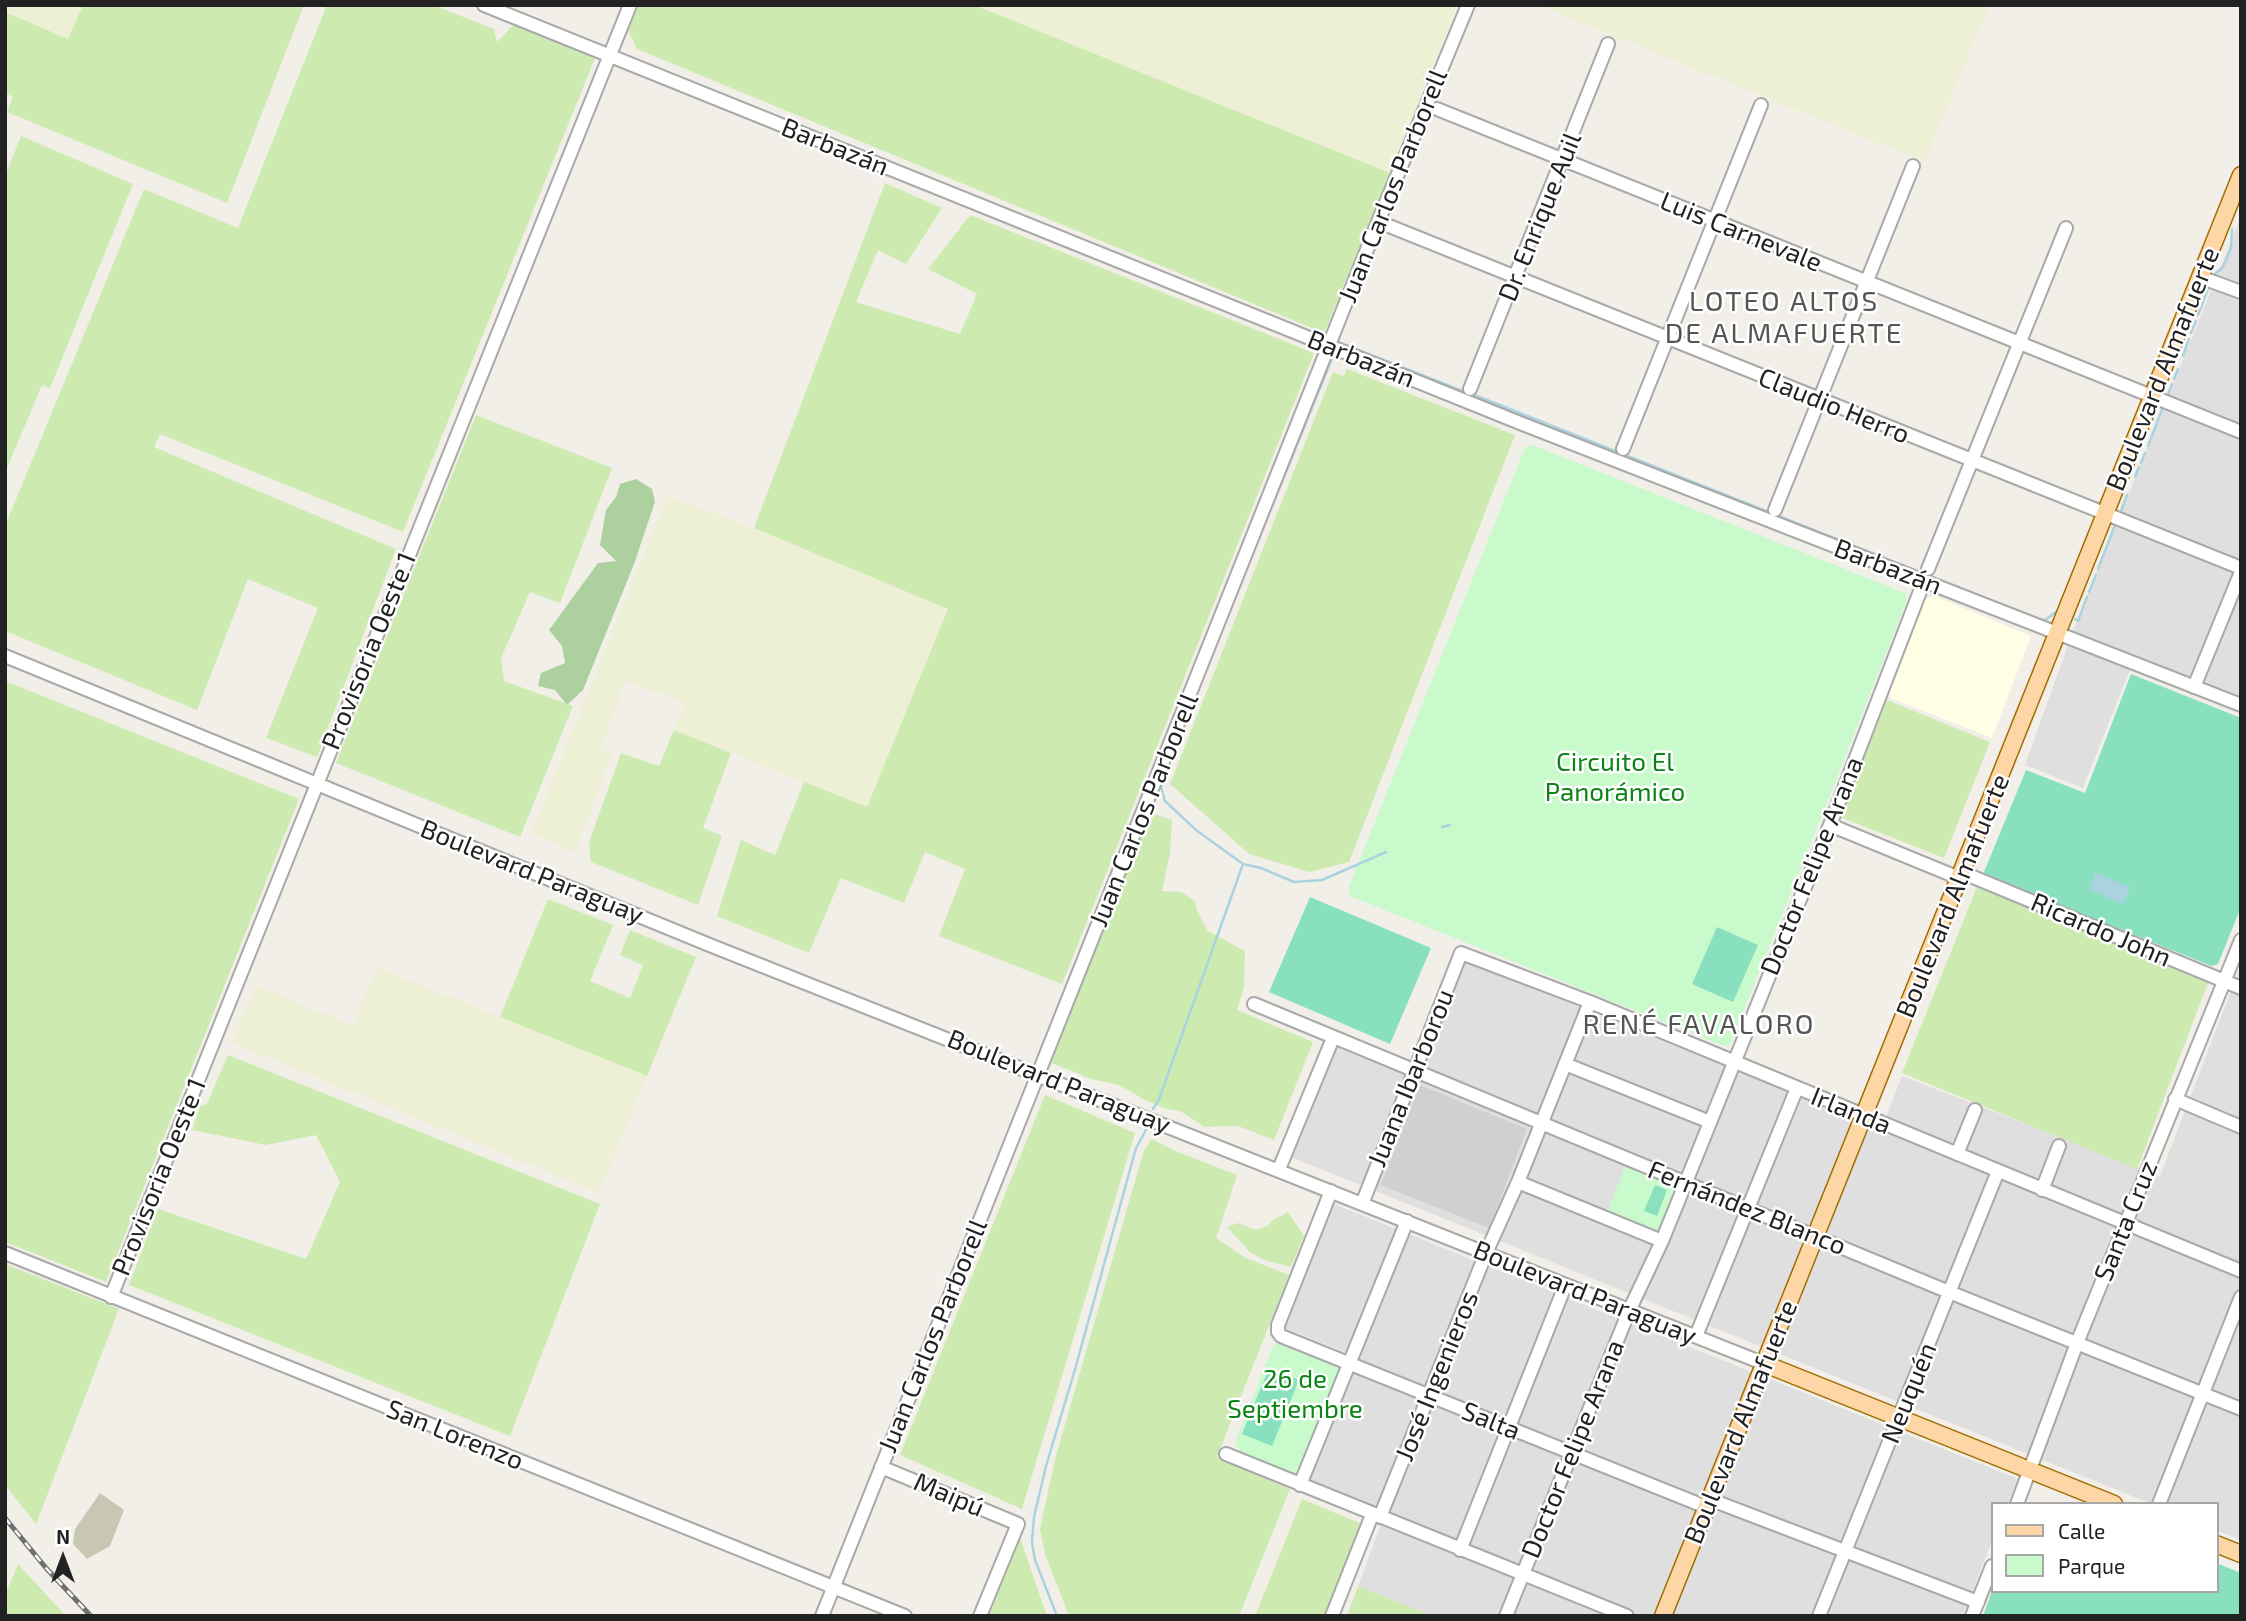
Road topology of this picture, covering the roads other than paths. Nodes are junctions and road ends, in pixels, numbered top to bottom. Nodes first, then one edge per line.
1 (484, 5) edge
2 (630, 5) edge
3 (1468, 5) edge
4 (1608, 44) dead end
5 (610, 56) junction
6 (1760, 106) dead end
7 (1437, 109) dead end
8 (1562, 160) junction
9 (1913, 166) dead end
10 (2241, 175) edge
11 (1715, 220) junction
12 (1389, 226) dead end
13 (2066, 228) dead end
14 (2200, 277) junction
15 (1516, 278) junction
16 (1867, 282) junction
17 (2241, 292) edge
18 (1667, 339) junction
19 (2019, 343) junction
20 (1328, 346) junction
21 (1470, 389) dead end
22 (2153, 396) junction
23 (1819, 400) junction
24 (2241, 432) edge
25 (1623, 449) dead end
26 (1972, 461) junction
27 (1775, 510) dead end
28 (2105, 516) junction
29 (2241, 570) edge
30 (1926, 575) junction
31 (2057, 632) junction
32 (5, 656) edge
33 (2194, 687) junction
34 (2241, 705) edge
35 (315, 784) junction
36 (1830, 825) junction
37 (1960, 875) junction
38 (2241, 940) edge
39 (1461, 953) joint
40 (2224, 981) junction
41 (2241, 988) edge
42 (1590, 1002) junction
43 (1254, 1004) dead end
44 (1333, 1038) junction
45 (1732, 1062) junction
46 (1565, 1064) junction
47 (1414, 1071) junction
48 (1038, 1074) junction
49 (1797, 1088) junction
50 (2175, 1099) junction
51 (1975, 1110) dead end
52 (1864, 1116) junction
53 (1710, 1122) junction
54 (1542, 1124) junction
55 (2241, 1127) edge
56 (2059, 1146) dead end
57 (1957, 1154) junction
58 (1279, 1169) junction
59 (1998, 1171) junction
60 (1518, 1182) junction
61 (1686, 1182) junction
62 (2042, 1189) junction
63 (1331, 1191) junction
64 (1362, 1203) junction
65 (1749, 1208) junction
66 (1407, 1221) junction
67 (2124, 1224) junction
68 (1816, 1236) junction
69 (1662, 1241) junction
70 (5, 1253) edge
71 (1486, 1253) junction
72 (2241, 1271) edge
73 (1565, 1286) junction
74 (1949, 1292) junction
75 (111, 1297) junction
76 (2241, 1297) edge
77 (1629, 1311) junction
78 (1696, 1336) junction
79 (2077, 1343) junction
80 (1349, 1363) junction
81 (1765, 1364) junction
82 (2202, 1394) junction
83 (1429, 1396) junction
84 (2241, 1409) edge
85 (1899, 1418) junction
86 (1508, 1428) junction
87 (1570, 1453) junction
88 (1226, 1454) dead end
89 (881, 1467) junction
90 (2030, 1470) junction
91 (1300, 1485) junction
92 (2018, 1502) edge
93 (2109, 1502) edge
94 (2160, 1502) edge
95 (1708, 1503) junction
96 (1376, 1516) junction
97 (2218, 1545) edge
98 (1460, 1549) junction
99 (1845, 1551) junction
100 (2241, 1554) edge
101 (1990, 1571) edge
102 (1522, 1574) junction
103 (833, 1587) junction
104 (1978, 1602) junction
105 (822, 1616) edge
106 (905, 1616) edge
107 (980, 1616) edge
108 (1332, 1616) edge
109 (1506, 1616) edge
110 (1627, 1616) edge
111 (1663, 1616) edge
112 (1819, 1616) edge
113 (1972, 1616) edge

1 - 5 street, Barbazán
2 - 5 street, Provisoria Oeste 1
3 - 20 street, Juan Carlos Parborell
4 - 8 street, Dr. Enrique Auil
5 - 20 street, Barbazán
5 - 35 street, Provisoria Oeste 1
6 - 11 street
7 - 8 street, Luis Carnevale
8 - 11 street, Luis Carnevale
8 - 15 street, Dr. Enrique Auil
9 - 16 street
10 - 14 main road, Boulevard Almafuerte
11 - 16 street, Luis Carnevale
11 - 18 street
12 - 15 street, Claudio Herro
13 - 19 street, Doctor Felipe Arana
14 - 17 street
14 - 22 main road, Boulevard Almafuerte
15 - 18 street, Claudio Herro
15 - 21 street, Dr. Enrique Auil
16 - 19 street, Luis Carnevale
16 - 23 street
18 - 23 street, Claudio Herro
18 - 25 street
19 - 22 street, Luis Carnevale
19 - 26 street, Doctor Felipe Arana
20 - 30 street, Barbazán
20 - 48 street, Juan Carlos Parborell
22 - 24 street, Luis Carnevale
22 - 28 main road, Boulevard Almafuerte
23 - 26 street, Claudio Herro
23 - 27 street
26 - 28 street, Claudio Herro
26 - 30 street, Doctor Felipe Arana
28 - 29 street, Claudio Herro
28 - 31 main road, Boulevard Almafuerte
29 - 33 street
30 - 31 street, Barbazán
30 - 36 street, Doctor Felipe Arana
31 - 33 street, Barbazán
31 - 37 main road, Boulevard Almafuerte
32 - 35 street, Boulevard Paraguay
33 - 34 street, Barbazán
35 - 48 street, Boulevard Paraguay
35 - 75 street, Provisoria Oeste 1
36 - 37 street, Ricardo John
36 - 45 street, Doctor Felipe Arana
37 - 40 street, Ricardo John
37 - 52 main road, Boulevard Almafuerte
38 - 40 street, Santa Cruz
39 - 42 street, Irlanda
39 - 47 street, Juana Ibarborou
40 - 41 street, Ricardo John
40 - 50 street, Santa Cruz
42 - 45 street, Irlanda
42 - 46 street, José Ingenieros
43 - 44 street, Fernández Blanco
44 - 47 street, Fernández Blanco
44 - 58 street
45 - 49 street, Irlanda
45 - 53 street, Doctor Felipe Arana
46 - 53 street
46 - 54 street, José Ingenieros
47 - 54 street, Fernández Blanco
47 - 64 street, Juana Ibarborou
48 - 58 street, Boulevard Paraguay
48 - 89 street, Juan Carlos Parborell
49 - 52 street, Irlanda
49 - 65 street
50 - 55 street
50 - 67 street, Santa Cruz
51 - 57 street
52 - 57 street, Irlanda
52 - 68 main road, Boulevard Almafuerte
53 - 61 street, Doctor Felipe Arana
54 - 60 street, José Ingenieros
54 - 61 street, Fernández Blanco
56 - 62 street
57 - 59 street, Irlanda
58 - 63 street, Boulevard Paraguay
59 - 62 street, Irlanda
59 - 74 street, Neuquén
60 - 69 street
60 - 71 street, José Ingenieros
61 - 65 street, Fernández Blanco
61 - 69 street, Doctor Felipe Arana
62 - 67 street, Irlanda
63 - 64 street, Boulevard Paraguay
63 - 80 street, Salta
64 - 66 street, Boulevard Paraguay
65 - 68 street, Fernández Blanco
65 - 78 street
66 - 71 street, Boulevard Paraguay
66 - 80 street
67 - 72 street, Irlanda
67 - 79 street, Santa Cruz
68 - 74 street, Fernández Blanco
68 - 81 main road, Boulevard Almafuerte
69 - 77 street, Doctor Felipe Arana
70 - 75 street, San Lorenzo
71 - 73 street, Boulevard Paraguay
71 - 83 street, José Ingenieros
73 - 77 street, Boulevard Paraguay
73 - 86 street
74 - 79 street, Fernández Blanco
74 - 85 street, Neuquén
75 - 103 street, San Lorenzo
76 - 82 street
77 - 78 street, Boulevard Paraguay
77 - 87 street, Doctor Felipe Arana
78 - 81 street, Boulevard Paraguay
79 - 82 street, Fernández Blanco
79 - 90 street, Santa Cruz
80 - 83 street, Salta
80 - 91 street
81 - 85 main road, Boulevard Paraguay
81 - 95 main road, Boulevard Almafuerte
82 - 84 street, Fernández Blanco
82 - 94 street
83 - 86 street, Salta
83 - 96 street, José Ingenieros
85 - 90 main road, Boulevard Paraguay
85 - 99 street, Neuquén
86 - 87 street, Salta
86 - 98 street
87 - 95 street, Salta
87 - 102 street, Doctor Felipe Arana
88 - 91 street
89 - 103 street, Juan Carlos Parborell
89 - 107 street, Maipú
90 - 92 street, Santa Cruz
90 - 93 main road, Boulevard Paraguay
91 - 96 street
95 - 99 street, Salta
95 - 111 main road, Boulevard Almafuerte
96 - 98 street
96 - 108 street, José Ingenieros
97 - 100 main road
98 - 102 street
99 - 104 street, Salta
99 - 112 street, Neuquén
101 - 104 street
102 - 109 street, Doctor Felipe Arana
102 - 110 street
103 - 105 street, Juan Carlos Parborell
103 - 106 street, San Lorenzo
104 - 113 street

